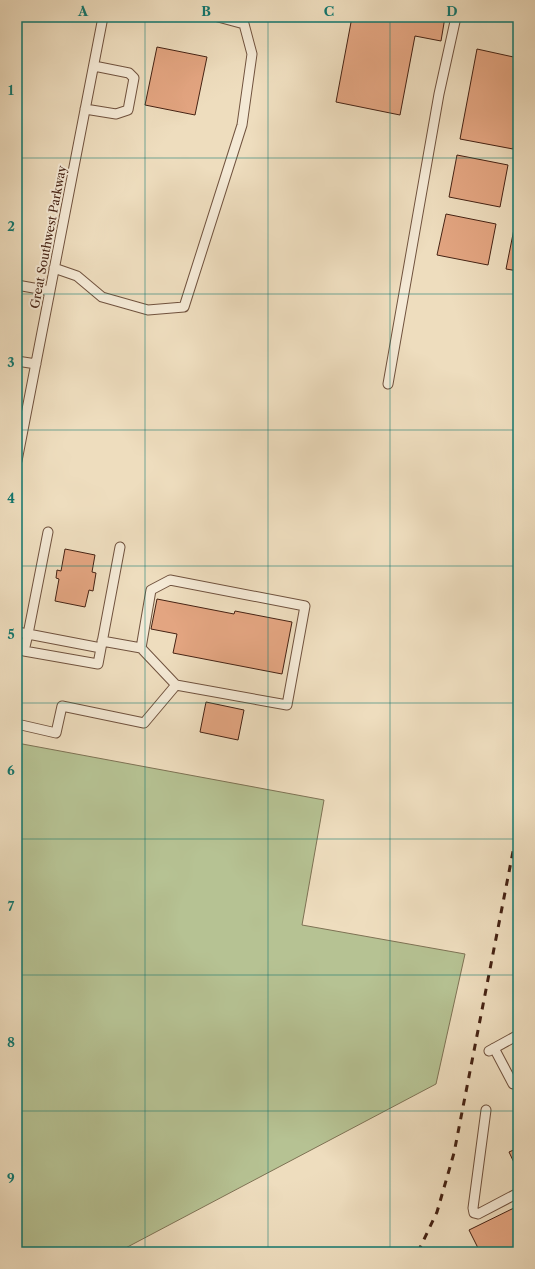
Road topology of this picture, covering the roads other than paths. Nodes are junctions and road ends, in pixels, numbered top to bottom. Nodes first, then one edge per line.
1 (103, 17) edge
2 (218, 17) edge
3 (456, 17) edge
4 (94, 66) junction
5 (85, 109) junction
6 (54, 268) junction
7 (17, 285) edge
8 (50, 291) junction
9 (17, 361) edge
10 (36, 364) junction
11 (388, 384) dead end
12 (17, 461) edge
13 (48, 532) dead end
14 (120, 547) dead end
15 (17, 632) edge
16 (28, 634) junction
17 (101, 644) junction
18 (141, 648) junction
19 (176, 685) junction
20 (17, 724) edge
21 (518, 1035) edge
22 (518, 1084) edge
23 (486, 1110) dead end
24 (518, 1193) edge

1 - 4 street, Great Southwest Parkway
2 - 6 street
3 - 11 street
4 - 5 street, Great Southwest Parkway
4 - 5 street
5 - 6 street, Great Southwest Parkway
6 - 8 street, Great Southwest Parkway
7 - 8 street
8 - 10 street, Great Southwest Parkway
9 - 10 street
10 - 12 street, Great Southwest Parkway
13 - 16 street
14 - 17 street
15 - 16 street
16 - 17 street
16 - 17 street
17 - 18 street
18 - 19 street
18 - 19 street
19 - 20 street
21 - 22 street
23 - 24 street

